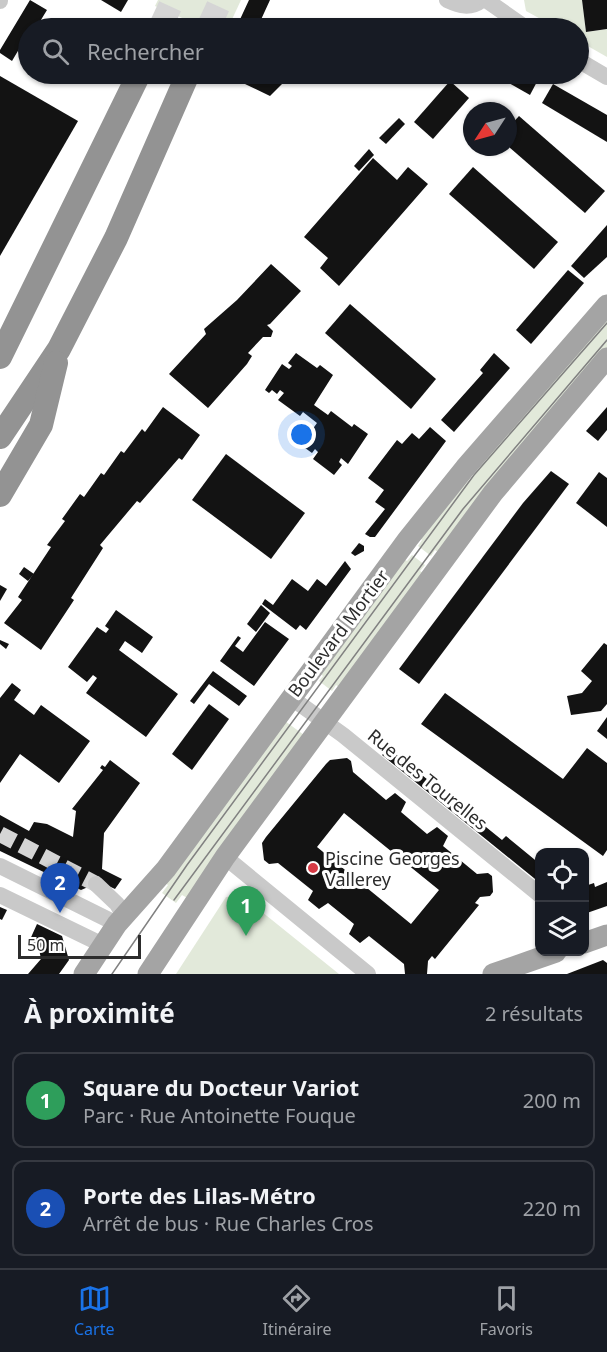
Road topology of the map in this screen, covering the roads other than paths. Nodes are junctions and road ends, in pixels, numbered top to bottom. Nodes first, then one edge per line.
1 (447, 0) edge
2 (484, 0) edge
3 (511, 18) edge
4 (589, 66) edge
5 (607, 76) edge
6 (135, 84) edge
7 (184, 84) edge
8 (607, 305) edge
9 (59, 349) junction
10 (0, 357) edge
11 (607, 358) edge
12 (0, 437) edge
13 (0, 495) edge
14 (290, 697) junction
15 (324, 721) junction
16 (225, 857) junction
17 (0, 866) edge
18 (96, 884) tunnel mouth
19 (535, 891) edge
20 (0, 895) edge
21 (121, 920) junction
22 (103, 945) junction
23 (542, 956) edge
24 (84, 974) edge
25 (148, 974) edge
26 (368, 974) edge
27 (493, 974) edge

1 - 2 street
2 - 3 street
4 - 5 street
6 - 10 highway
7 - 9 highway
8 - 14 main road, Boulevard Mortier
9 - 12 highway
9 - 13 highway
11 - 15 main road
14 - 15 street, Rue des Tourelles
14 - 21 main road, Boulevard Mortier
15 - 16 main road
15 - 19 street, Rue des Tourelles
16 - 25 main road
16 - 26 street
17 - 21 street
18 - 21 street
20 - 22 street
21 - 22 main road, Boulevard Mortier
22 - 24 main road, Boulevard Mortier
23 - 27 main road

